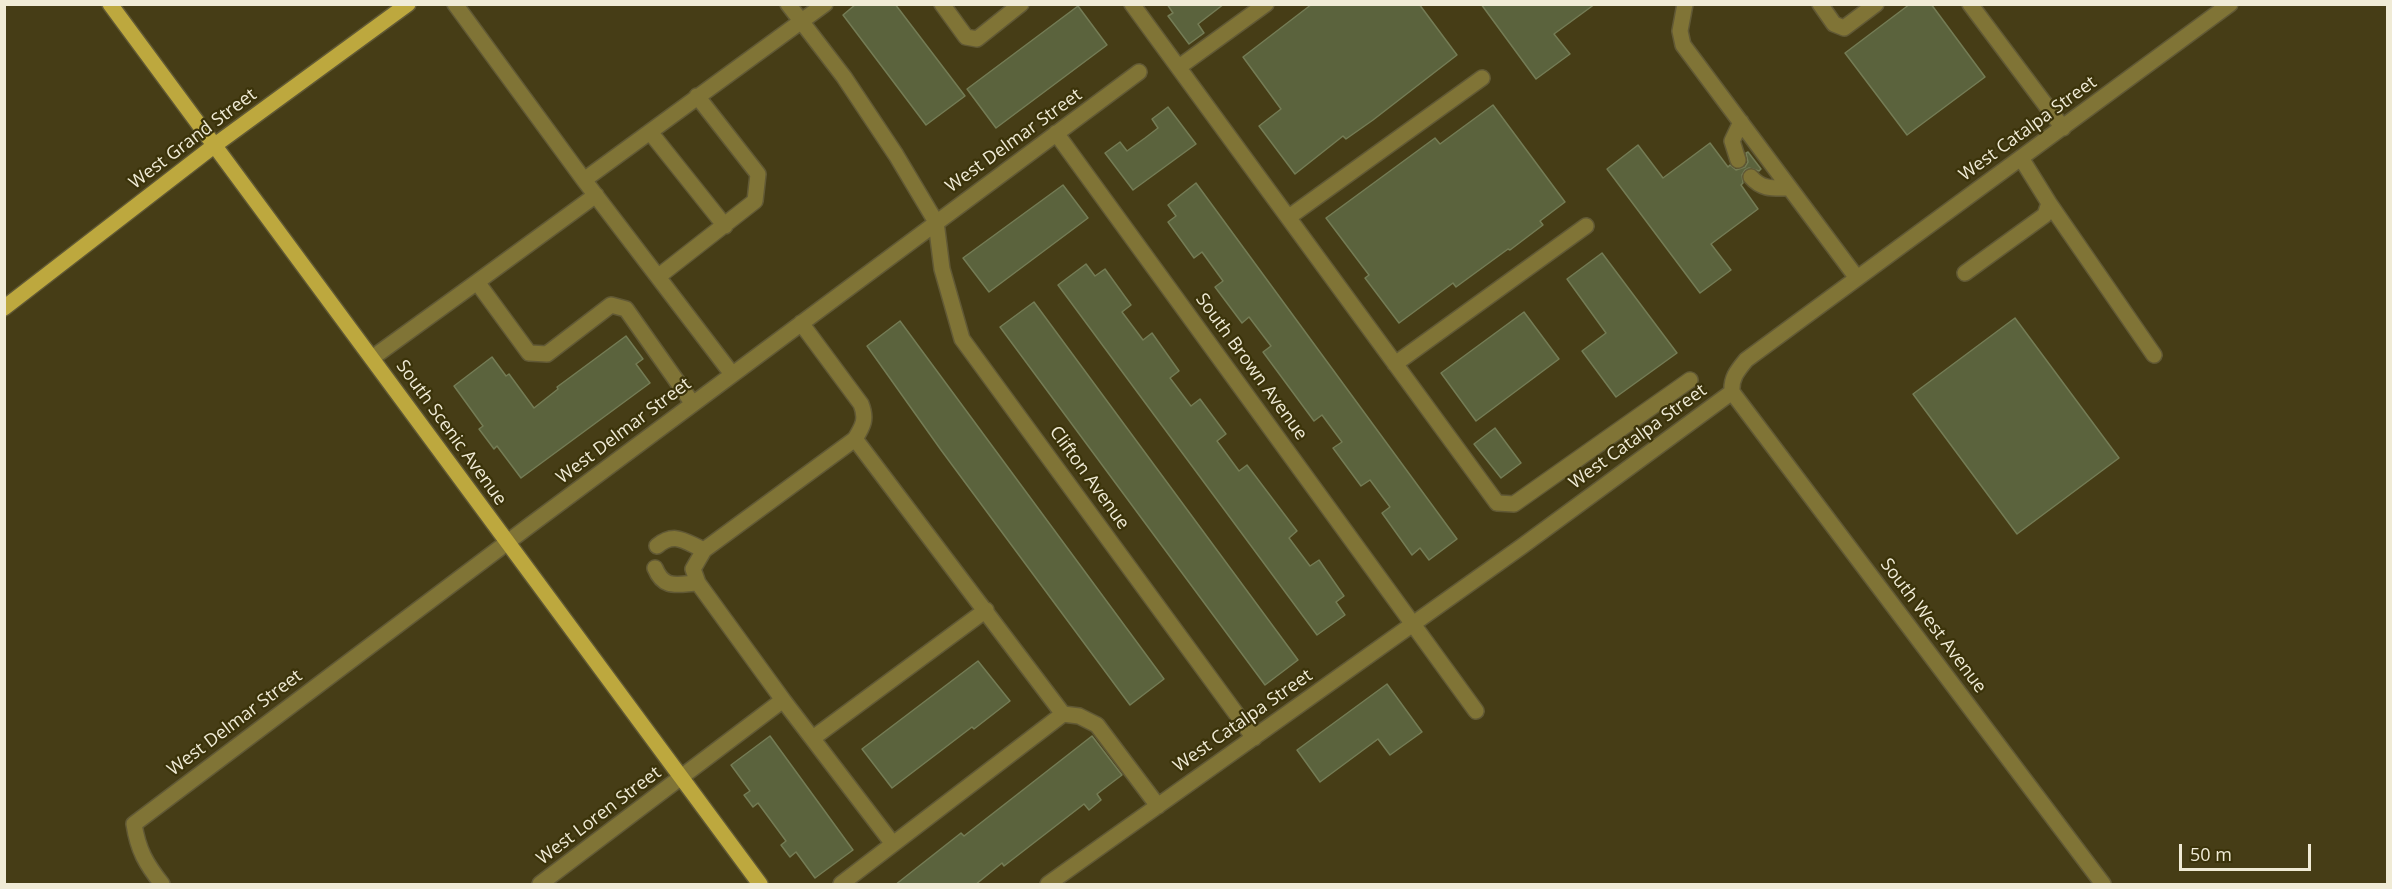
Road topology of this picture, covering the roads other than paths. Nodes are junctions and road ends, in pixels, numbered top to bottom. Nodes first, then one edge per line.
1 (110, 4) edge
2 (408, 4) edge
3 (455, 4) edge
4 (788, 4) edge
5 (825, 4) edge
6 (942, 4) edge
7 (1021, 4) edge
8 (1132, 4) edge
9 (1266, 4) edge
10 (1685, 4) edge
11 (1820, 4) edge
12 (1876, 4) edge
13 (1970, 4) edge
14 (2230, 4) edge
15 (800, 21) junction
16 (1179, 68) junction
17 (1139, 72) dead end
18 (1482, 78) dead end
19 (697, 96) junction
20 (1741, 122) junction
21 (2063, 128) junction
22 (650, 132) junction
23 (1056, 133) junction
24 (215, 145) junction
25 (2021, 158) junction
26 (1738, 160) dead end
27 (1751, 177) dead end
28 (584, 180) junction
29 (1790, 188) junction
30 (596, 195) junction
31 (2049, 203) junction
32 (1288, 217) junction
33 (936, 222) junction
34 (725, 226) junction
35 (1586, 226) dead end
36 (1965, 273) dead end
37 (658, 276) junction
38 (1857, 278) junction
39 (477, 282) junction
40 (4, 308) edge
41 (801, 323) junction
42 (2154, 355) dead end
43 (372, 358) junction
44 (1395, 364) junction
45 (732, 375) junction
46 (1690, 380) dead end
47 (1732, 392) junction
48 (693, 404) junction
49 (855, 439) junction
50 (507, 542) junction
51 (657, 546) dead end
52 (704, 550) junction
53 (655, 568) dead end
54 (698, 583) junction
55 (986, 610) junction
56 (1414, 624) junction
57 (783, 700) junction
58 (1476, 711) dead end
59 (1063, 714) junction
60 (813, 738) junction
61 (1254, 738) junction
62 (681, 779) junction
63 (1158, 806) junction
64 (893, 844) junction
65 (162, 885) edge
66 (540, 885) edge
67 (760, 885) edge
68 (841, 885) edge
69 (1048, 885) edge
70 (2103, 885) edge

1 - 24 main road, South Scenic Avenue
2 - 24 main road, West Grand Street
3 - 28 street
4 - 15 street
5 - 15 street
6 - 7 street
8 - 16 street
9 - 16 street
10 - 20 street
11 - 12 street
13 - 21 street
14 - 21 street, West Catalpa Street
15 - 19 street
15 - 33 street
16 - 32 street
17 - 23 street, West Delmar Street
18 - 32 street
19 - 22 street
19 - 34 street
20 - 26 street
20 - 29 street
21 - 25 street, West Catalpa Street
22 - 28 street
22 - 34 street
23 - 33 street, West Delmar Street
23 - 56 street, South Brown Avenue
24 - 40 main road, West Grand Street
24 - 43 main road, South Scenic Avenue
25 - 31 street
25 - 38 street, West Catalpa Street
27 - 29 street
28 - 30 street
29 - 38 street
30 - 37 street
30 - 39 street
31 - 36 street
31 - 42 street
32 - 44 street
33 - 41 street, West Delmar Street
33 - 61 street, Clifton Avenue
34 - 37 street
35 - 44 street
37 - 45 street
38 - 47 street, West Catalpa Street
39 - 43 street
39 - 48 street
41 - 45 street, West Delmar Street
41 - 49 street
43 - 50 main road, South Scenic Avenue
44 - 46 street
45 - 48 street, West Delmar Street
47 - 56 street, West Catalpa Street
47 - 70 street, South West Avenue
48 - 50 street, West Delmar Street
49 - 52 street
49 - 55 street
50 - 62 main road, South Scenic Avenue
50 - 65 street, West Delmar Street
51 - 52 street
52 - 54 street
53 - 54 street
54 - 57 street
55 - 59 street
55 - 60 street
56 - 58 street, South Brown Avenue
56 - 61 street, West Catalpa Street
57 - 60 street
57 - 62 street, West Loren Street
59 - 63 street
59 - 64 street
60 - 64 street
61 - 63 street, West Catalpa Street
62 - 66 street, West Loren Street
62 - 67 main road, South Scenic Avenue
63 - 69 street, West Catalpa Street
64 - 68 street

